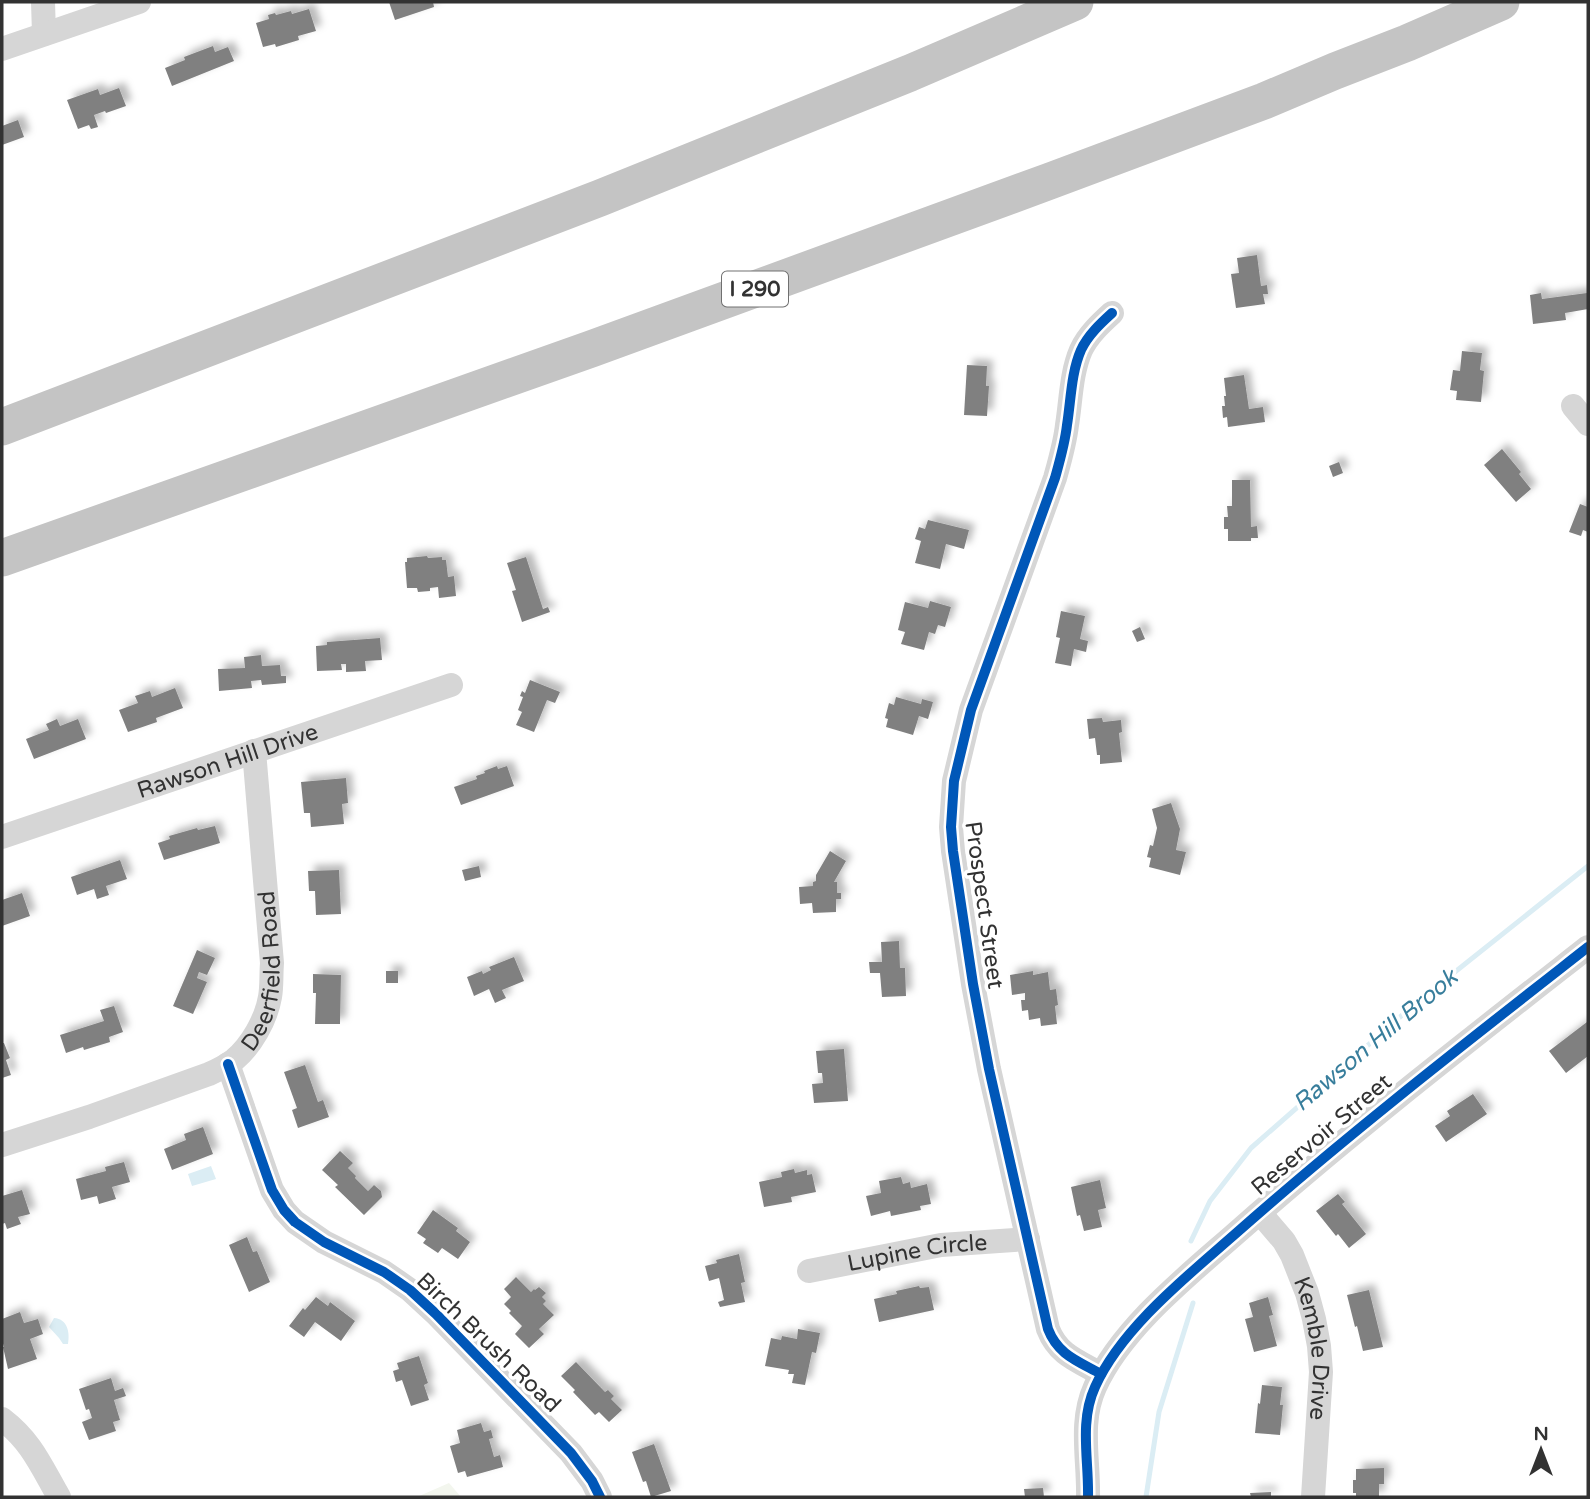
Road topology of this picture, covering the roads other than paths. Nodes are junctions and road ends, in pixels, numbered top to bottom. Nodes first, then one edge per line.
1 (43, 2) edge
2 (139, 2) edge
3 (1075, 2) edge
4 (1502, 2) edge
5 (44, 34) junction
6 (2, 49) edge
7 (1112, 313) dead end
8 (2, 427) edge
9 (2, 558) edge
10 (452, 685) dead end
11 (254, 751) junction
12 (2, 837) edge
13 (1588, 947) edge
14 (228, 1064) junction
15 (2, 1145) edge
16 (1259, 1213) junction
17 (1028, 1240) junction
18 (809, 1271) dead end
19 (1101, 1374) junction
20 (2, 1419) edge
21 (59, 1497) edge
22 (600, 1497) edge
23 (1088, 1497) edge
24 (1313, 1497) edge

1 - 5 street
2 - 5 street
3 - 8 highway
4 - 9 highway, I 290
5 - 6 street
7 - 17 street, Prospect Street
10 - 11 street, Rawson Hill Drive
11 - 12 street, Rawson Hill Drive
11 - 14 street, Deerfield Road
13 - 16 street, Reservoir Street
14 - 15 street, Deerfield Road
14 - 22 street, Birch Brush Road
16 - 19 street, Reservoir Street
16 - 24 street, Kemble Drive
17 - 18 street, Lupine Circle
17 - 19 street, Prospect Street
19 - 23 street
20 - 21 street

